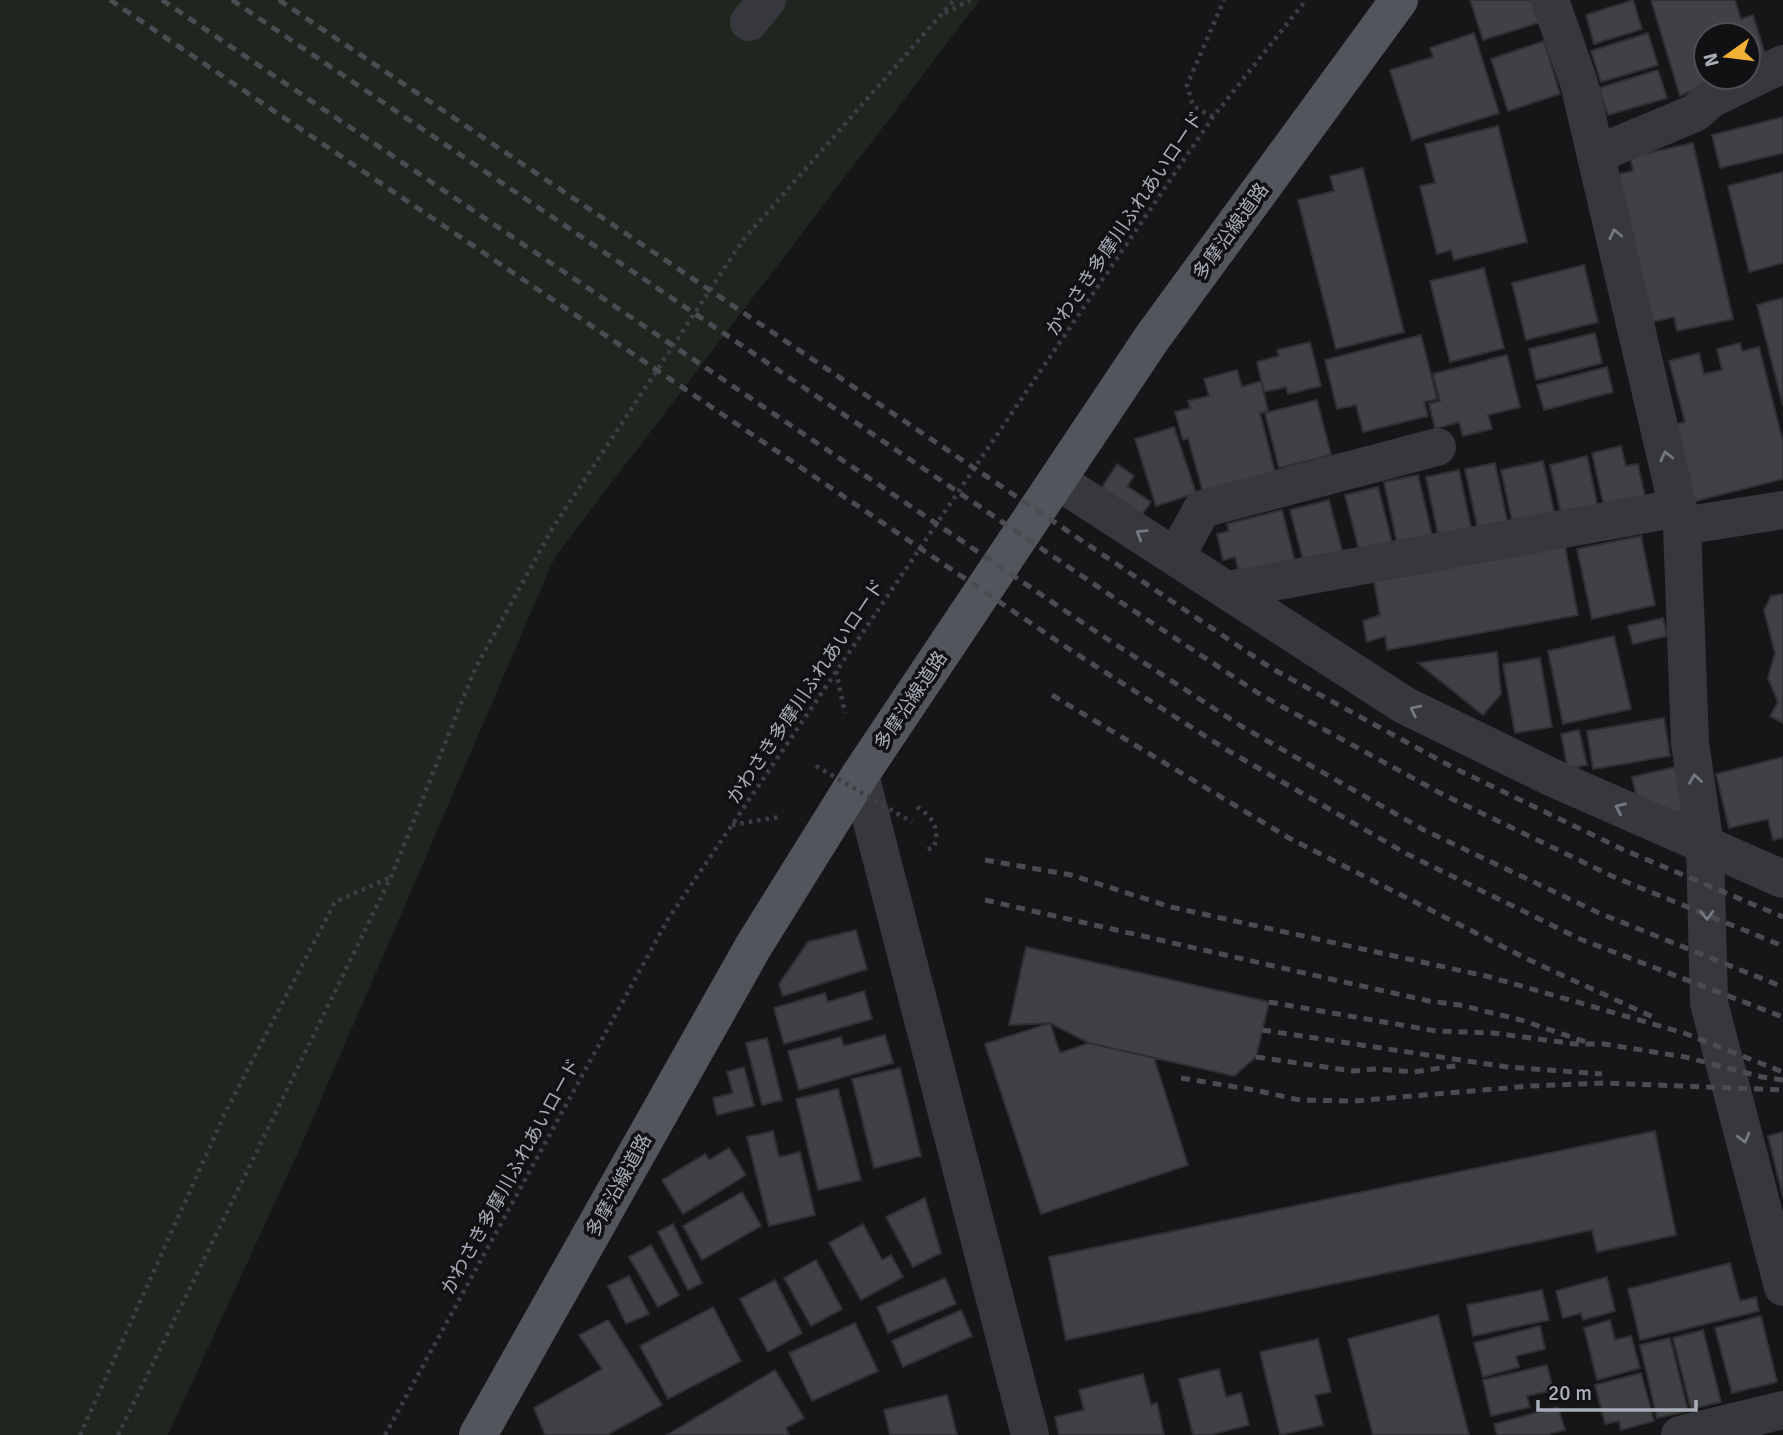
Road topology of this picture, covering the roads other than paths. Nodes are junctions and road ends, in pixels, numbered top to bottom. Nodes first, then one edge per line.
1 (1399, 0) edge
2 (1550, 0) edge
3 (1783, 64) edge
4 (1597, 154) junction
5 (1437, 447) dead end
6 (1058, 481) junction
7 (1783, 510) edge
8 (1680, 517) junction
9 (1176, 556) junction
10 (1228, 590) junction
11 (860, 775) junction
12 (1705, 846) junction
13 (1783, 879) edge
14 (1783, 1287) edge
15 (1783, 1410) edge
16 (478, 1435) edge
17 (1030, 1435) edge
18 (1681, 1435) edge

1 - 6 main road, 多摩沿線道路
2 - 4 street
3 - 4 street
8 -> 4 street
5 - 9 street
9 -> 6 street
6 - 11 main road, 多摩沿線道路
7 - 8 street
8 - 10 street
12 -> 8 street
9 - 10 street
12 -> 10 street
11 - 16 main road, 多摩沿線道路
11 - 17 street
12 - 13 street
12 -> 14 street
15 - 18 street

